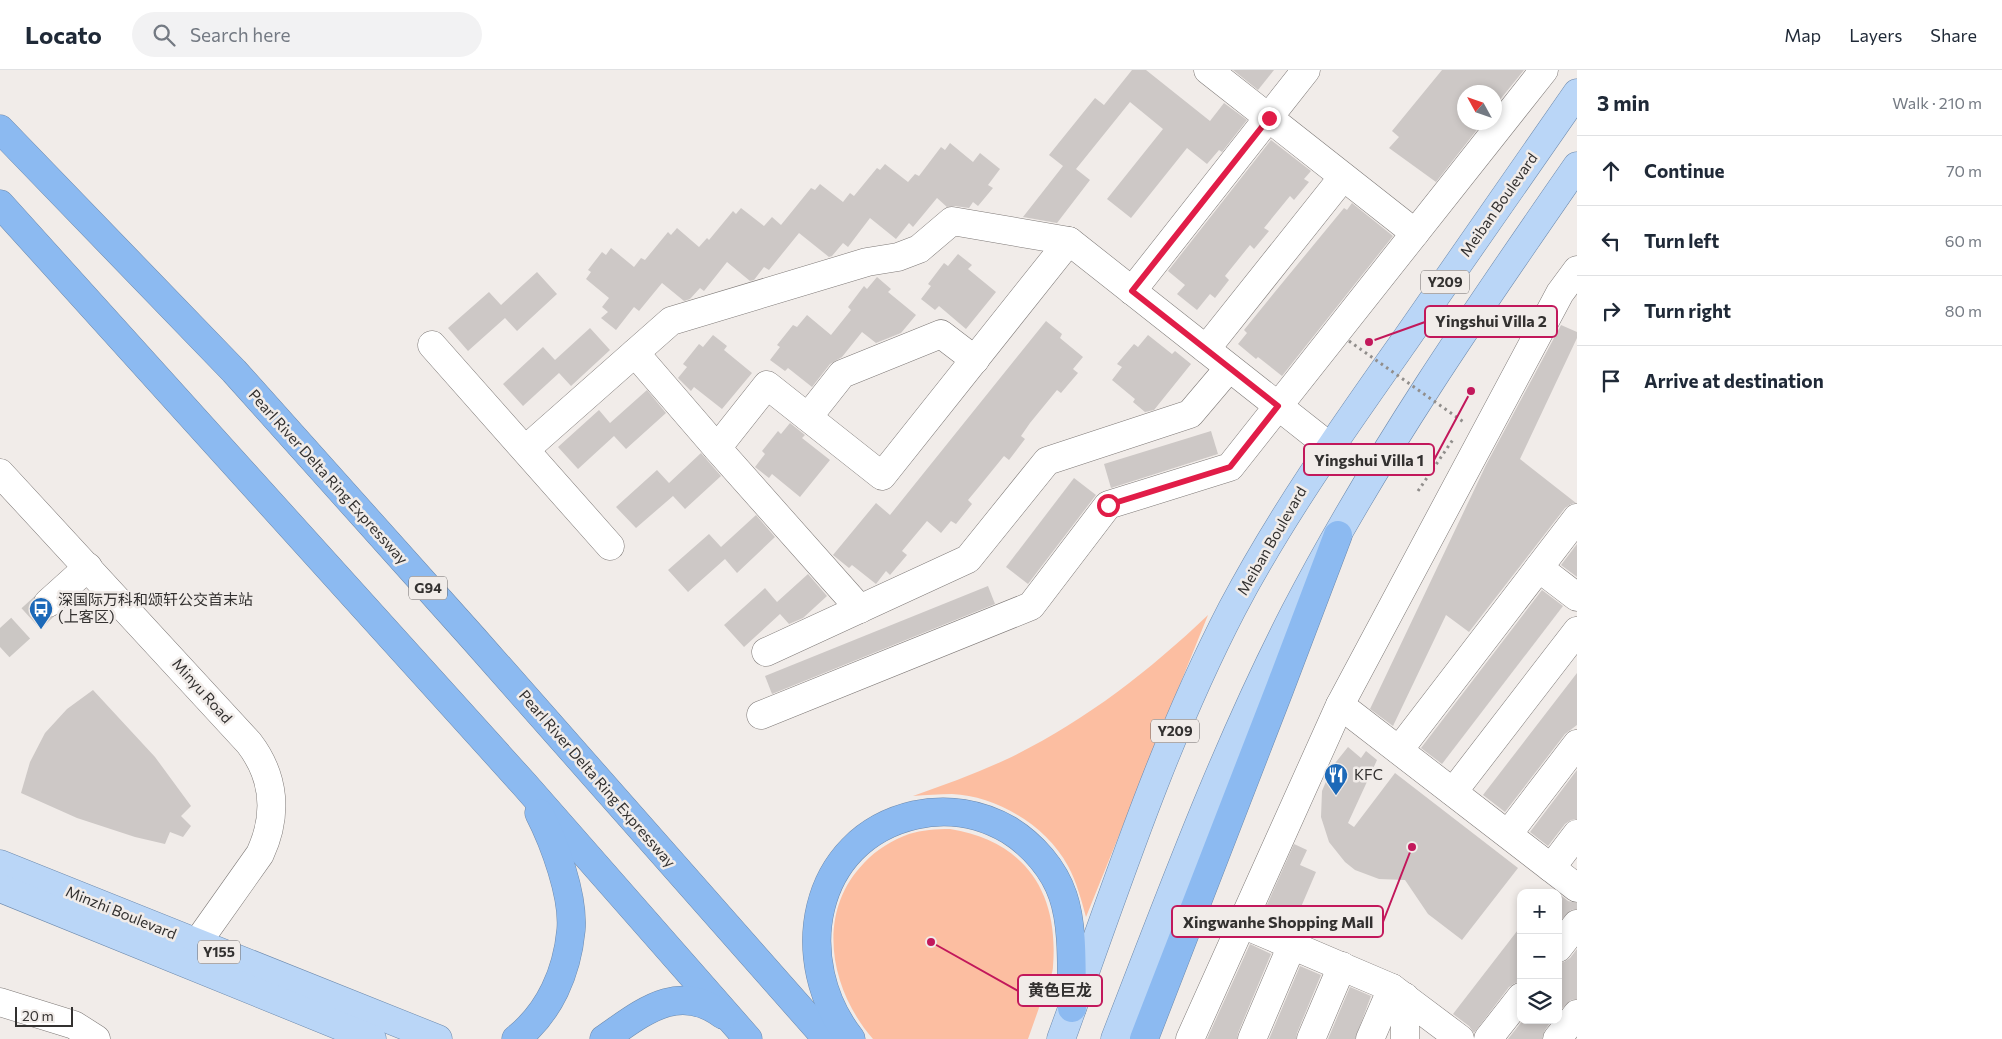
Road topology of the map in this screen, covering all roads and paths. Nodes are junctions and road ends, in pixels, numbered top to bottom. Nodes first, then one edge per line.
1 (1208, 70) edge
2 (1306, 70) edge
3 (1544, 70) edge
4 (1577, 93) edge
5 (1269, 118) junction
6 (0, 129) edge
7 (1577, 166) edge
8 (1343, 177) junction
9 (0, 204) edge
10 (1415, 233) junction
11 (1069, 241) junction
12 (1577, 270) edge
13 (1132, 291) junction
14 (1569, 300) edge
15 (1349, 341) dead end
16 (432, 345) dead end
17 (1206, 350) junction
18 (635, 353) junction
19 (975, 360) junction
20 (1229, 368) junction
21 (1278, 406) junction
22 (808, 417) junction
23 (1330, 447) junction
24 (716, 448) junction
25 (526, 450) junction
26 (0, 473) edge
27 (1418, 491) dead end
28 (1577, 518) edge
29 (1338, 535) junction
30 (610, 546) dead end
31 (88, 567) junction
32 (1539, 568) junction
33 (1577, 597) edge
34 (48, 603) tunnel mouth
35 (860, 609) junction
36 (1577, 631) edge
37 (766, 652) dead end
38 (1340, 705) junction
39 (762, 715) dead end
40 (1577, 744) edge
41 (1398, 750) junction
42 (524, 784) junction
43 (1453, 792) junction
44 (1508, 834) junction
45 (1577, 834) edge
46 (0, 864) edge
47 (1551, 868) junction
48 (0, 888) edge
49 (1577, 888) edge
50 (1242, 924) junction
51 (1577, 924) edge
52 (197, 943) junction
53 (1562, 943) edge
54 (1292, 945) junction
55 (1342, 966) junction
56 (1399, 992) junction
57 (0, 1002) edge
58 (1517, 1002) edge
59 (1072, 1008) junction
60 (1577, 1014) edge
61 (741, 1031) edge
62 (96, 1039) edge
63 (372, 1039) edge
64 (438, 1039) edge
65 (516, 1039) edge
66 (604, 1039) edge
67 (827, 1039) edge
68 (851, 1039) edge
69 (1061, 1039) edge
70 (1115, 1039) edge
71 (1144, 1039) edge
72 (1190, 1039) edge
73 (1252, 1039) edge
74 (1311, 1039) edge
75 (1370, 1039) edge
76 (1404, 1039) edge
77 (1460, 1039) edge
78 (1488, 1039) edge
79 (1557, 1039) edge

1 - 5 street
2 - 5 street
3 - 10 street
4 - 23 main road, Meiban Boulevard / Y209
5 - 8 street
5 - 13 street
6 - 67 highway, Pearl River Delta Ring Expressway / G94
7 - 29 main road, Y209
8 - 10 street
8 - 17 street
9 - 42 highway
10 - 21 street
11 - 13 street
11 - 18 street
11 - 19 street
12 - 14 street
13 - 17 street
14 - 38 street
15 - 27 path, bridge
16 - 25 street
17 - 20 street
18 - 24 street
18 - 25 street
19 - 22 street
19 - 22 street
20 - 21 street
20 - 35 street
21 - 23 street
21 - 39 street
22 - 24 street
23 - 59 main road, Meiban Boulevard / Y209
24 - 35 street
25 - 30 street
26 - 31 street, Minyu Road
28 - 32 street
29 - 70 main road, Y209
29 - 71 highway
31 - 34 street
31 - 52 street, Minyu Road
32 - 33 street
32 - 41 street
35 - 37 street
36 - 43 street
38 - 41 street
38 - 50 street
40 - 44 street
41 - 43 street
42 - 61 highway
42 - 65 highway
43 - 44 street
44 - 47 street
45 - 47 street
46 - 52 main road, Minzhi Boulevard / Y155
47 - 49 street
48 - 63 main road, Minzhi Boulevard / Y155
50 - 54 street
50 - 72 street
51 - 53 street
52 - 64 main road, Minzhi Boulevard / Y155
54 - 55 street
54 - 73 street
55 - 56 street
55 - 74 street
56 - 75 street
56 - 76 street
56 - 77 street
57 - 62 street
58 - 78 street
59 - 68 highway
59 - 69 main road, Meiban Boulevard / Y209
60 - 79 street
61 - 66 highway

